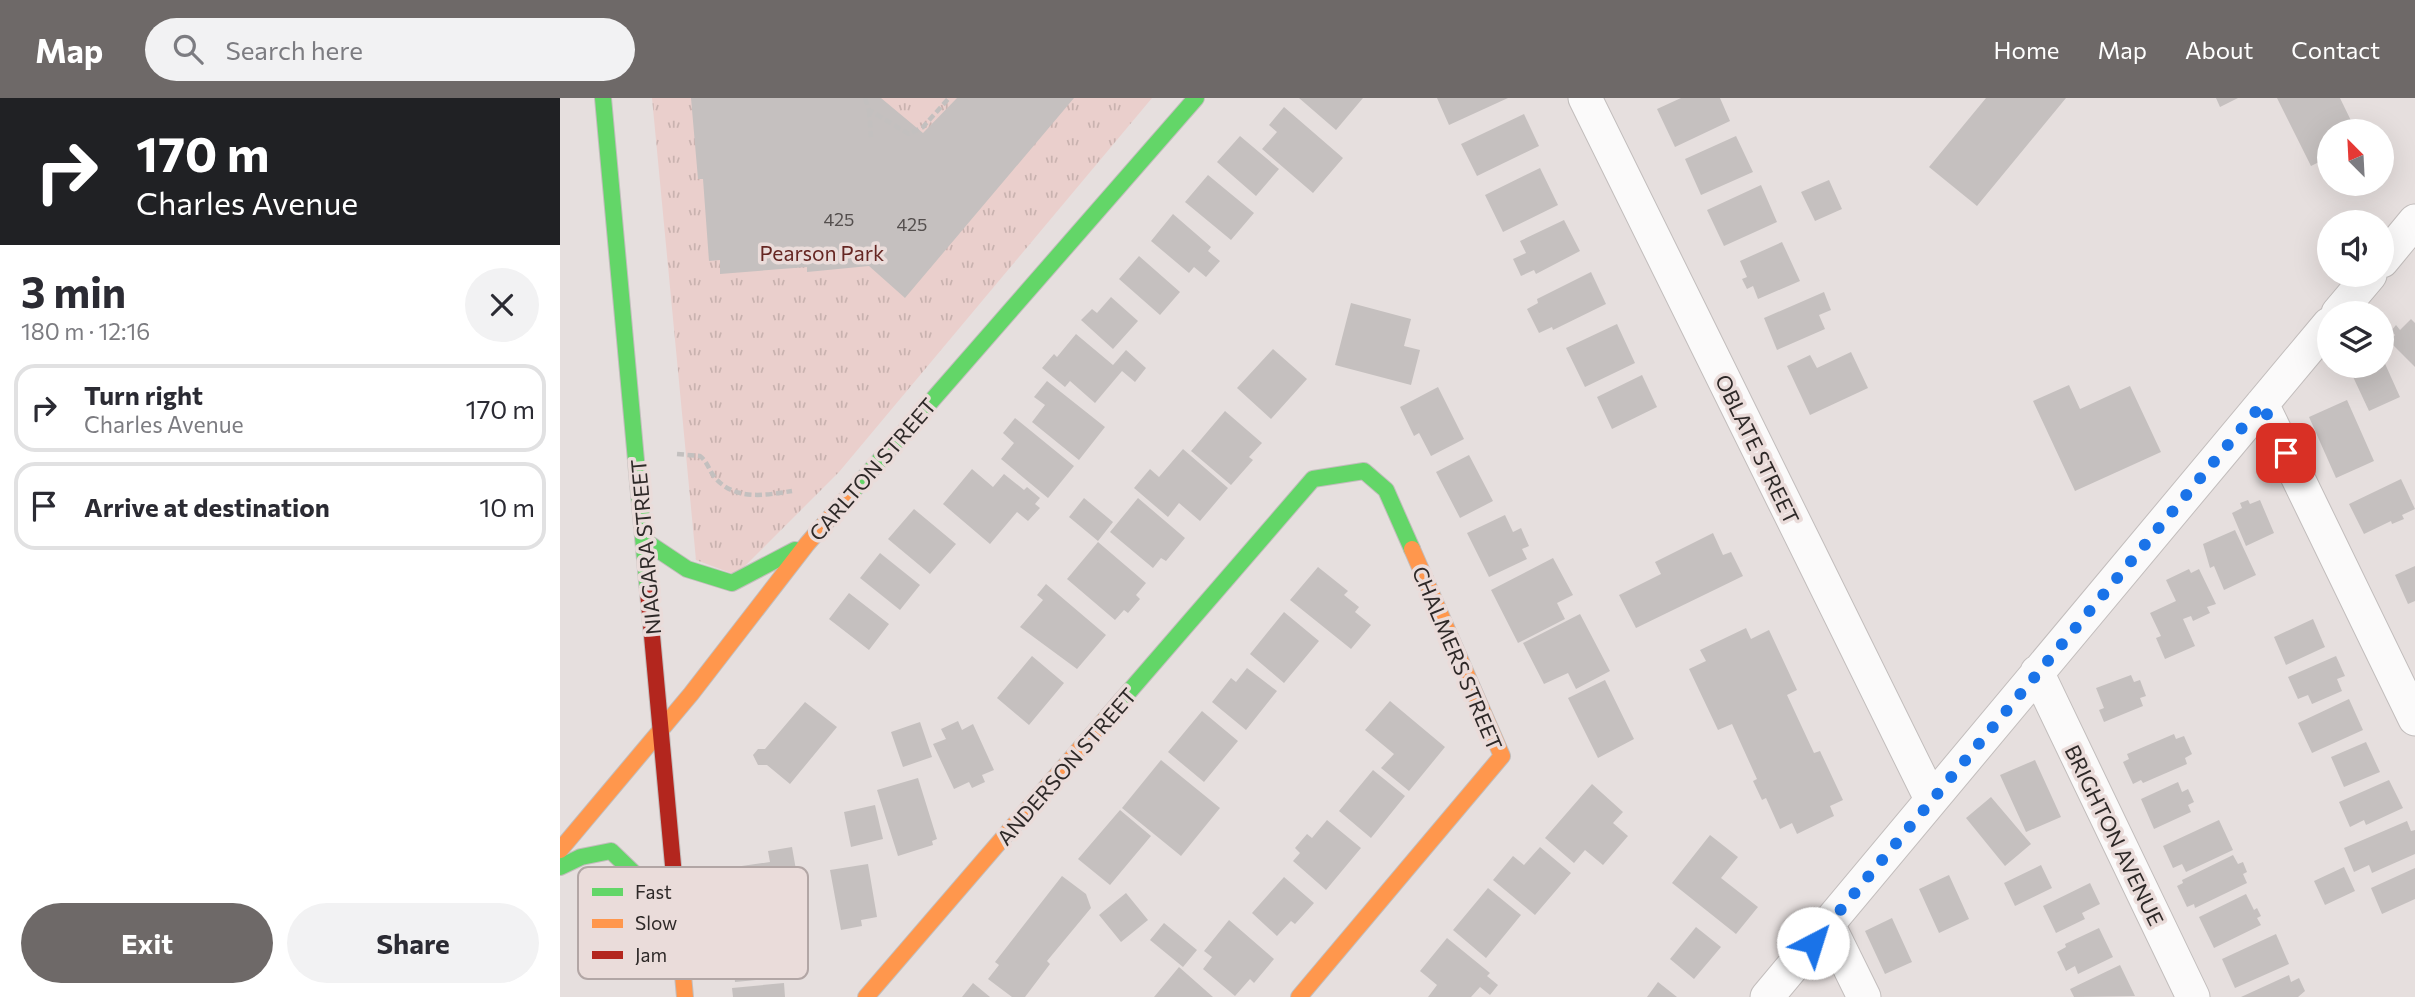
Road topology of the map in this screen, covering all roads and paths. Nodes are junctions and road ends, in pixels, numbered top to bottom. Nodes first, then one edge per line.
1 (603, 98) edge
2 (865, 98) edge
3 (949, 98) edge
4 (1196, 98) edge
5 (1585, 98) edge
6 (869, 110) junction
7 (871, 137) dead end
8 (2415, 221) edge
9 (2394, 246) edge
10 (2361, 287) edge
11 (2348, 301) edge
12 (2317, 338) edge
13 (2262, 404) junction
14 (677, 454) dead end
15 (792, 491) dead end
16 (1265, 535) joint
17 (645, 541) junction
18 (807, 544) junction
19 (2037, 672) junction
20 (2415, 719) edge
21 (660, 730) junction
22 (1931, 799) junction
23 (560, 850) edge
24 (560, 867) edge
25 (632, 867) edge
26 (672, 867) edge
27 (1828, 925) junction
28 (682, 979) edge
29 (684, 997) edge
30 (866, 997) edge
31 (1299, 997) edge
32 (1768, 997) edge
33 (1864, 997) edge
34 (2193, 997) edge

1 - 17 main road, NIAGARA STREET
2 - 6 path
3 - 6 path
4 - 18 main road, CARLTON STREET
5 - 22 street, OBLATE STREET
6 - 7 path
8 - 9 street
10 - 11 street
12 - 13 street
13 - 19 street
13 - 20 street
14 - 15 path
16 - 30 main road, ANDERSON STREET
16 - 31 main road, CHALMERS STREET
17 - 18 main road
17 - 21 main road, NIAGARA STREET
18 - 21 main road, CARLTON STREET
19 - 22 street
19 - 34 street, BRIGHTON AVENUE
21 - 23 main road, CARLTON STREET
21 - 26 main road, NIAGARA STREET
22 - 27 street
24 - 25 main road
27 - 32 street
27 - 33 street
28 - 29 main road, NIAGARA STREET

